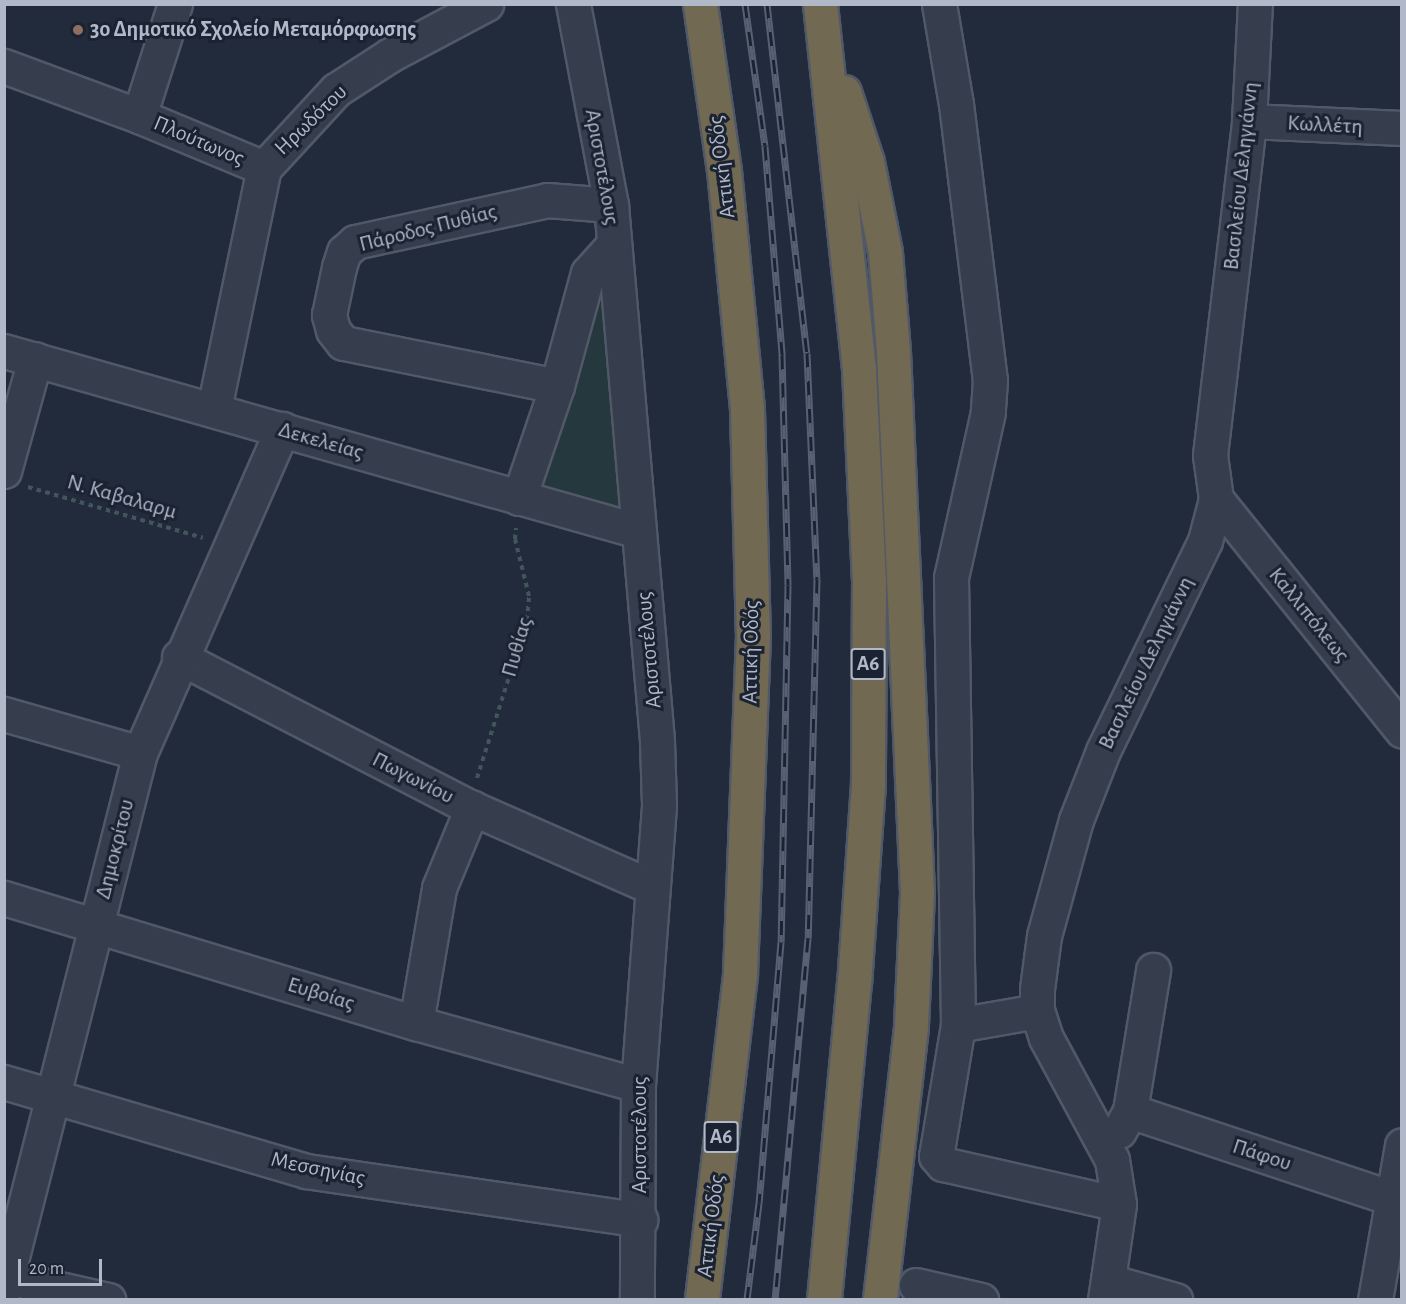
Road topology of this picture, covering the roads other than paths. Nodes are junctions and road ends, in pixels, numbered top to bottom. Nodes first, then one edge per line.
1 (175, 4) edge
2 (486, 4) edge
3 (573, 4) edge
4 (700, 4) edge
5 (939, 4) edge
6 (1255, 4) edge
7 (822, 17) edge
8 (4, 66) edge
9 (140, 116) junction
10 (1249, 121) junction
11 (1401, 128) edge
12 (264, 168) junction
13 (610, 206) junction
14 (614, 244) junction
15 (20, 355) edge
16 (557, 386) junction
17 (214, 409) junction
18 (282, 429) junction
19 (10, 477) edge
20 (519, 498) junction
21 (1216, 499) junction
22 (638, 531) junction
23 (179, 657) junction
24 (4, 714) edge
25 (1401, 730) edge
26 (140, 753) junction
27 (472, 808) junction
28 (652, 887) junction
29 (4, 898) edge
30 (95, 925) junction
31 (1153, 969) dead end
32 (740, 975) junction
33 (1037, 1011) junction
34 (416, 1023) junction
35 (958, 1025) junction
36 (4, 1082) edge
37 (638, 1085) junction
38 (52, 1095) junction
39 (1130, 1111) junction
40 (1106, 1145) junction
41 (1401, 1145) edge
42 (1394, 1199) junction
43 (1119, 1204) junction
44 (640, 1220) junction
45 (6, 1283) edge
46 (916, 1285) dead end
47 (1106, 1290) edge
48 (108, 1299) edge
49 (638, 1299) edge
50 (681, 1299) edge
51 (702, 1299) edge
52 (825, 1299) edge
53 (880, 1299) edge
54 (981, 1299) edge
55 (1175, 1299) edge
56 (1375, 1299) edge

1 - 9 street
2 - 12 street, Ηρωδότου
3 - 13 street, Αριστοτέλους
4 - 32 highway, Αττική Οδός / Α6
5 - 35 street
6 - 10 street, Βασιλείου Δεληγιάννη
7 - 52 highway, Α6
7 - 53 highway
8 - 9 street, Πλούτωνος
9 - 12 street, Πλούτωνος
10 - 11 street, Κωλλέτη
10 - 21 street, Βασιλείου Δεληγιάννη
12 - 17 street, Πλούτωνος
13 - 14 street, Αριστοτέλους
13 - 16 street, Πάροδος Πυθίας
14 - 16 street
14 - 22 street, Αριστοτέλους
15 - 17 street, Δεκελείας
15 - 19 street
16 - 20 street
17 - 18 street, Δεκελείας
18 - 20 street, Δεκελείας
18 - 23 street, Δημοκρίτου
20 - 22 street, Δεκελείας
21 - 25 street, Καλλιπόλεως
21 - 33 street, Βασιλείου Δεληγιάννη
22 - 28 street, Αριστοτέλους
23 - 26 street, Δημοκρίτου
23 - 27 street, Πωγωνίου
24 - 26 street
26 - 30 street, Δημοκρίτου
27 - 28 street, Πωγωνίου
27 - 34 street
28 - 37 street, Αριστοτέλους
29 - 30 street, Ευβοίας
30 - 34 street, Ευβοίας
30 - 38 street, Δημοκρίτου
31 - 39 street
32 - 50 highway
32 - 51 highway, Αττική Οδός / Α6
33 - 35 street
33 - 40 street, Βασιλείου Δεληγιάννη
34 - 37 street, Ευβοίας
35 - 43 street
36 - 38 street, Μεσσηνίας
37 - 44 street, Αριστοτέλους
38 - 44 street, Μεσσηνίας
38 - 45 street, Δημοκρίτου
39 - 40 street
39 - 42 street, Πάφου
40 - 43 street, Βασιλείου Δεληγιάννη
41 - 42 street
42 - 56 street
43 - 47 street, Βασιλείου Δεληγιάννη
44 - 49 street, Αριστοτέλους
45 - 48 street
46 - 54 street
47 - 55 street

